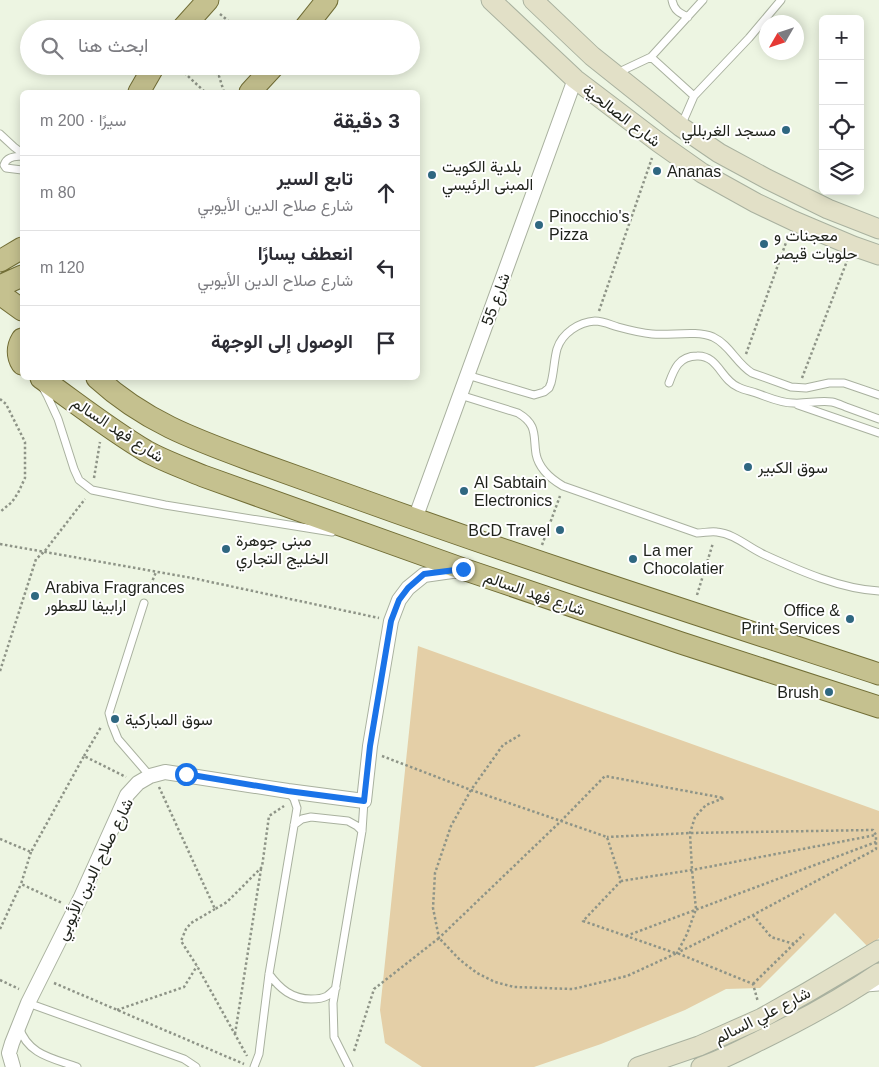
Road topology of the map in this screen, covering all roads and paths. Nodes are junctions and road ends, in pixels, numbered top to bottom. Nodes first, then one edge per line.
1 (327, 0) edge
2 (491, 0) edge
3 (533, 0) edge
4 (672, 0) edge
5 (703, 0) edge
6 (781, 0) edge
7 (207, 1) edge
8 (688, 16) junction
9 (190, 20) edge
10 (228, 20) edge
11 (311, 20) edge
12 (650, 57) junction
13 (614, 74) junction
14 (186, 75) edge
15 (266, 75) edge
16 (219, 76) edge
17 (575, 79) junction
18 (203, 90) edge
19 (223, 90) edge
20 (252, 90) edge
21 (694, 96) junction
22 (681, 127) junction
23 (0, 134) edge
24 (658, 142) junction
25 (20, 152) edge
26 (20, 155) edge
27 (20, 170) edge
28 (794, 221) junction
29 (879, 229) edge
30 (853, 246) junction
31 (20, 249) edge
32 (879, 255) edge
33 (0, 262) edge
34 (20, 277) edge
35 (0, 286) edge
36 (0, 294) edge
37 (20, 309) edge
38 (595, 321) junction
39 (20, 344) edge
40 (0, 353) edge
41 (20, 360) edge
42 (20, 364) edge
43 (742, 366) junction
44 (467, 375) junction
45 (37, 380) edge
46 (44, 380) edge
47 (100, 380) edge
48 (669, 384) dead end
49 (798, 388) junction
50 (460, 395) junction
51 (879, 395) edge
52 (0, 399) edge
53 (793, 403) junction
54 (879, 419) edge
55 (879, 433) edge
56 (563, 486) junction
57 (0, 512) edge
58 (414, 519) junction
59 (717, 532) junction
60 (377, 539) junction
61 (0, 544) edge
62 (36, 559) dead end
63 (536, 561) junction
64 (463, 569) junction
65 (156, 572) junction
66 (879, 591) edge
67 (144, 603) joint
68 (691, 612) junction
69 (391, 621) junction
70 (0, 671) edge
71 (879, 674) edge
72 (879, 708) edge
73 (109, 713) junction
74 (520, 735) dead end
75 (369, 751) junction
76 (84, 756) junction
77 (147, 778) junction
78 (471, 790) junction
79 (291, 795) junction
80 (364, 801) junction
81 (561, 821) junction
82 (294, 825) junction
83 (362, 831) junction
84 (690, 833) junction
85 (876, 835) junction
86 (607, 836) junction
87 (0, 838) edge
88 (876, 842) junction
89 (31, 852) junction
90 (262, 868) junction
91 (692, 870) junction
92 (621, 881) junction
93 (21, 884) junction
94 (75, 909) junction
95 (215, 909) junction
96 (696, 909) junction
97 (753, 914) junction
98 (0, 929) edge
99 (804, 934) dead end
100 (626, 936) junction
101 (439, 938) junction
102 (794, 944) junction
103 (879, 950) edge
104 (677, 953) junction
105 (198, 966) junction
106 (879, 973) edge
107 (269, 974) junction
108 (41, 977) junction
109 (0, 980) edge
110 (753, 984) junction
111 (879, 986) edge
112 (336, 988) junction
113 (854, 991) junction
114 (30, 999) junction
115 (116, 1010) junction
116 (762, 1018) junction
117 (19, 1026) junction
118 (235, 1035) junction
119 (352, 1058) dead end
120 (248, 1059) dead end
121 (13, 1067) edge
122 (77, 1067) edge
123 (196, 1067) edge
124 (250, 1067) edge
125 (254, 1067) edge
126 (349, 1067) edge
127 (638, 1067) edge
128 (701, 1067) edge

1 - 11 main road
2 - 17 street, شارع الصالحية
3 - 13 street, شارع الصالحية
4 - 8 lane
5 - 8 lane
6 - 21 lane
7 - 9 main road
7 - 10 path
8 - 12 lane
12 - 13 lane
12 - 21 lane
13 - 22 street, شارع الصالحية
14 - 18 path
15 - 20 main road
16 - 19 path
17 - 22 street
17 - 24 street, شارع الصالحية
17 - 44 street, شارع 55
21 - 22 lane
22 - 29 street, شارع الصالحية
23 - 25 lane
24 - 28 street, شارع الصالحية
24 - 38 path
26 - 27 lane
28 - 30 street, شارع الصالحية
28 - 43 path
30 - 32 street, شارع الصالحية
30 - 49 path
31 - 33 main road
34 - 35 main road
36 - 37 main road
38 - 43 lane
38 - 44 lane
39 - 41 main road
40 - 42 main road
43 - 49 lane
44 - 50 street, شارع 55
45 - 60 lane
46 - 60 main road, شارع فهد السالم
47 - 58 main road, شارع فهد السالم
48 - 53 lane
49 - 51 lane
50 - 56 lane
50 - 58 street, شارع 55
52 - 57 path
53 - 54 lane
53 - 55 lane
56 - 59 lane
56 - 63 path
58 - 63 main road, شارع فهد السالم
59 - 66 lane
59 - 68 path
60 - 64 main road, شارع فهد السالم
61 - 65 path
62 - 70 path
63 - 68 main road, شارع فهد السالم
64 - 69 street
64 - 72 main road, شارع فهد السالم
65 - 67 path
65 - 69 path
67 - 73 lane
68 - 71 main road, شارع فهد السالم
69 - 75 street
73 - 76 path
73 - 77 lane
74 - 78 path
75 - 78 path
75 - 80 street
76 - 77 path
76 - 89 path
77 - 79 street
77 - 94 street, شارع صلاح الدين الأيوبي
77 - 95 path
78 - 81 path
78 - 101 path
79 - 80 street
79 - 82 lane
79 - 90 path
80 - 83 lane
81 - 84 path
81 - 86 path
81 - 101 path
82 - 83 lane
82 - 107 lane
83 - 112 lane
84 - 85 path
84 - 86 path
84 - 91 path
85 - 88 path
85 - 91 path
86 - 92 path
87 - 89 path
88 - 96 path
88 - 97 path
89 - 93 path
90 - 95 path
90 - 118 path
91 - 92 path
91 - 96 path
92 - 100 path
93 - 94 path
93 - 98 path
94 - 108 street, شارع صلاح الدين الأيوبي
95 - 105 path
96 - 100 path
96 - 104 path
97 - 102 path
97 - 104 path
99 - 102 path
100 - 104 path
101 - 104 path
101 - 119 path
102 - 110 path
103 - 116 street, شارع علي السالم
104 - 110 path
105 - 115 path
105 - 118 path
106 - 113 street, شارع علي السالم
107 - 112 lane
107 - 125 lane
108 - 114 street, شارع صلاح الدين الأيوبي
108 - 115 path
109 - 114 path
110 - 116 path
111 - 113 lane
112 - 126 lane
113 - 128 street, شارع علي السالم
114 - 117 street, شارع صلاح الدين الأيوبي
114 - 123 lane
115 - 124 path
116 - 127 street, شارع علي السالم
117 - 121 street, شارع صلاح الدين الأيوبي
117 - 122 lane
118 - 120 path

